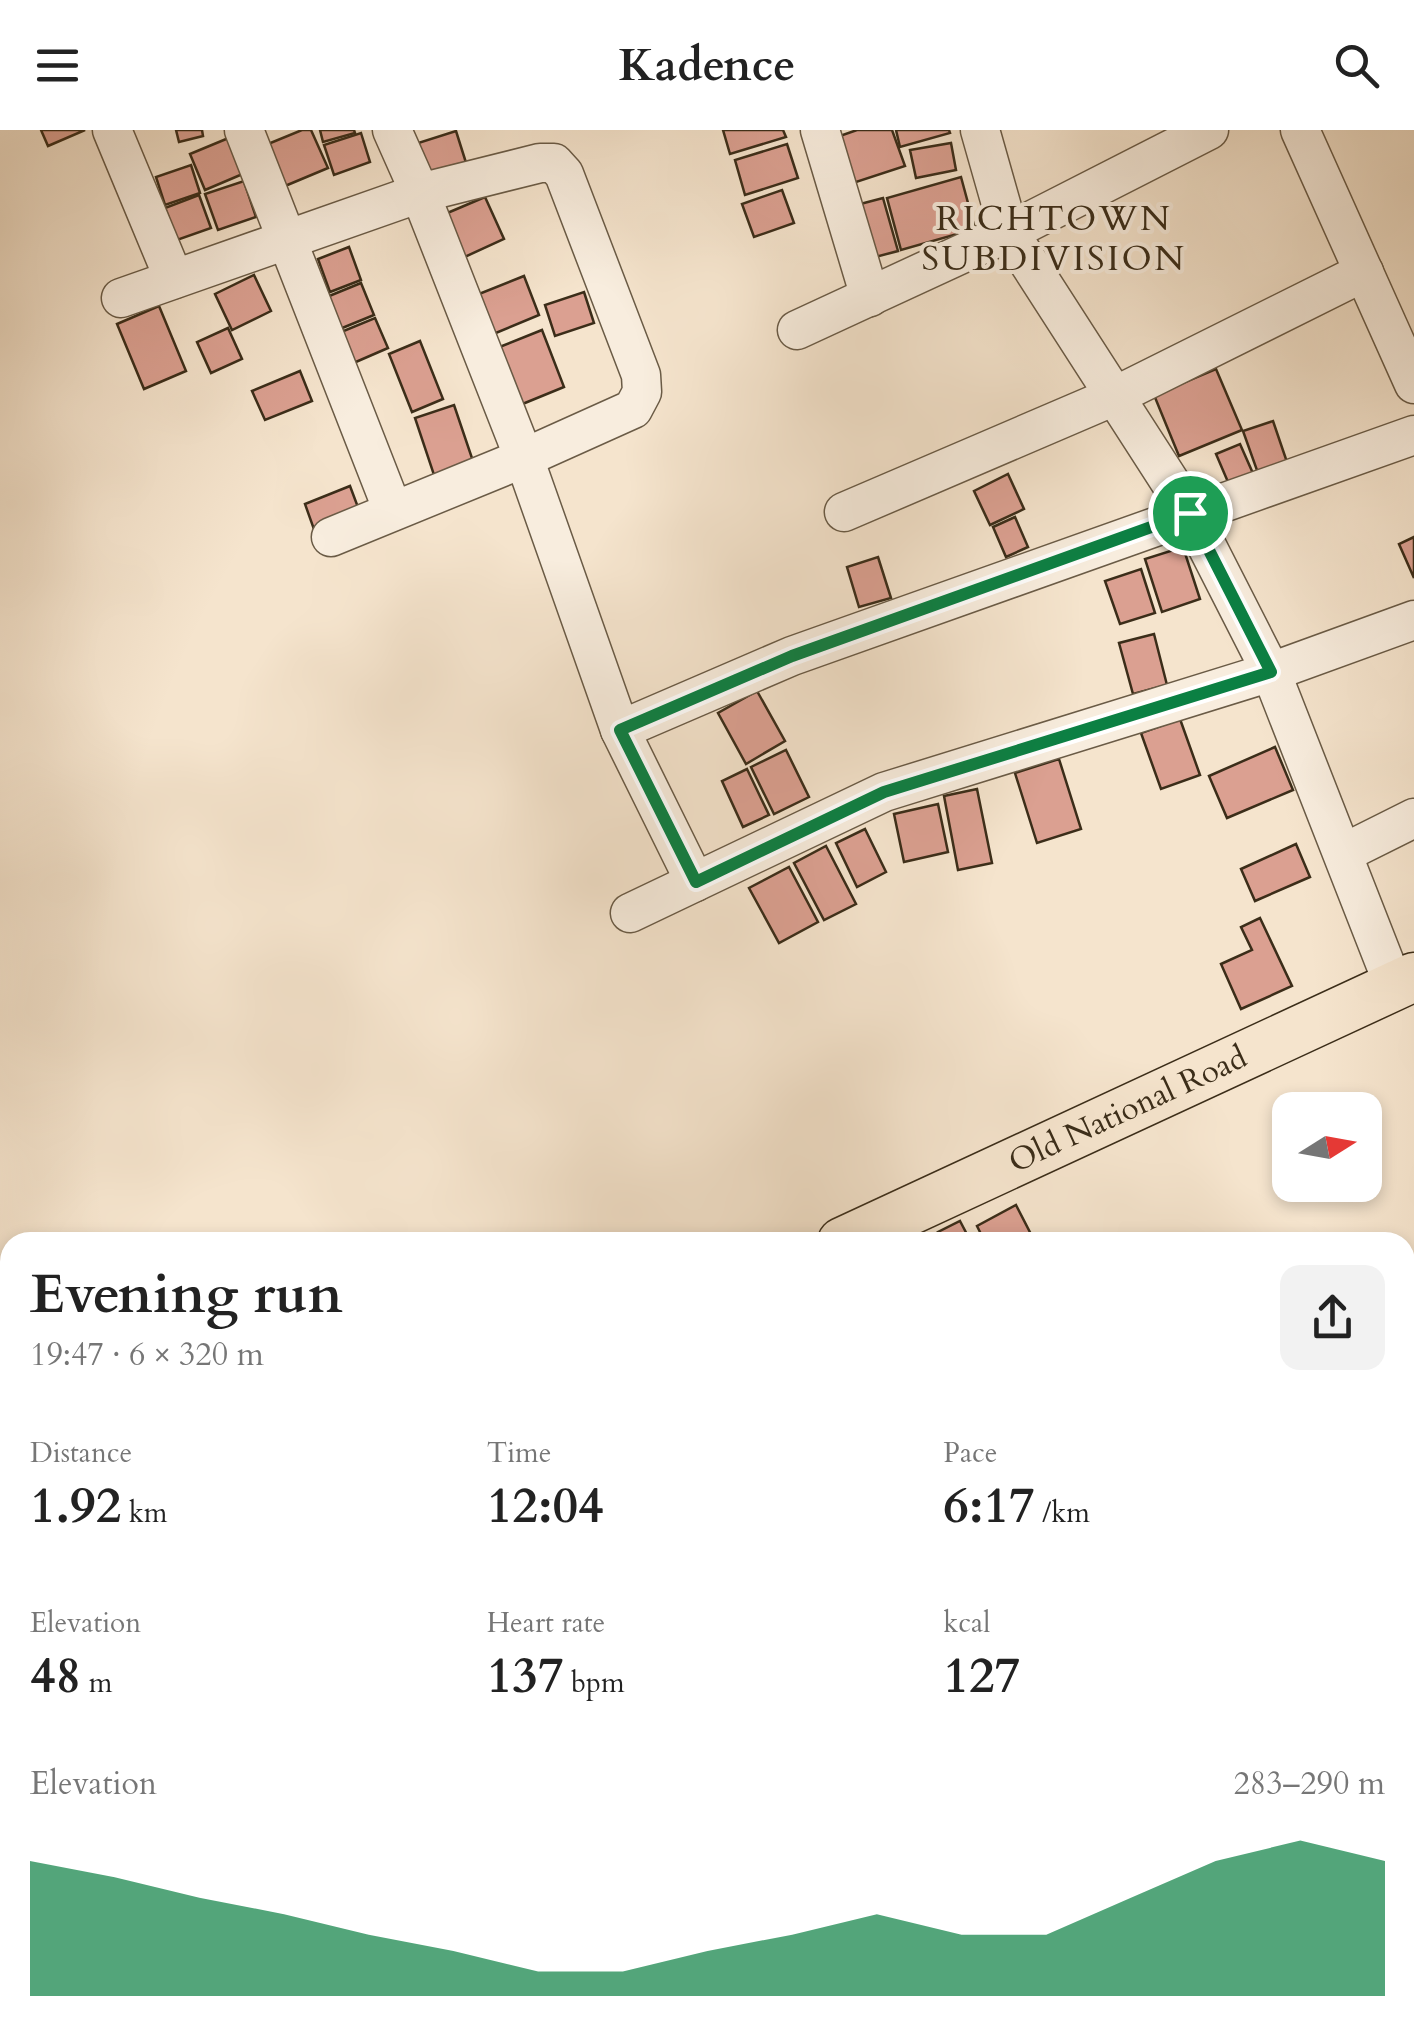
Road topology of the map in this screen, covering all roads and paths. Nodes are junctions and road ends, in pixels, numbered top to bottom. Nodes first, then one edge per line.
1 (112, 130) edge
2 (244, 130) edge
3 (392, 130) edge
4 (820, 130) edge
5 (980, 130) edge
6 (1209, 130) edge
7 (1300, 130) edge
8 (1144, 146) edge
9 (420, 193) junction
10 (1009, 232) junction
11 (287, 240) junction
12 (1364, 272) junction
13 (174, 279) junction
14 (870, 297) junction
15 (121, 298) dead end
16 (797, 330) dead end
17 (1414, 384) edge
18 (1117, 395) junction
19 (1414, 436) edge
20 (524, 458) junction
21 (393, 511) junction
22 (844, 512) dead end
23 (1190, 513) junction
24 (330, 536) dead end
25 (1414, 620) edge
26 (1271, 672) junction
27 (620, 730) junction
28 (1414, 818) edge
29 (1344, 853) junction
30 (696, 882) junction
31 (630, 913) dead end
32 (1404, 982) edge
33 (864, 1232) edge

1 - 13 street
2 - 11 street
3 - 9 street
4 - 14 street
5 - 10 street
6 - 8 street
7 - 12 street
8 - 10 street
9 - 11 street
9 - 20 street
9 - 20 street
10 - 14 street
10 - 18 street
11 - 13 street
11 - 21 street
12 - 17 street
12 - 18 street
13 - 15 street
14 - 16 street
18 - 22 street
18 - 23 street
19 - 23 street
20 - 21 street
20 - 27 street
21 - 24 street
23 - 26 street
23 - 27 street
25 - 26 street
26 - 29 street
26 - 30 street
27 - 30 street
28 - 29 street
29 - 32 street
30 - 31 street
32 - 33 main road, Old National Road

